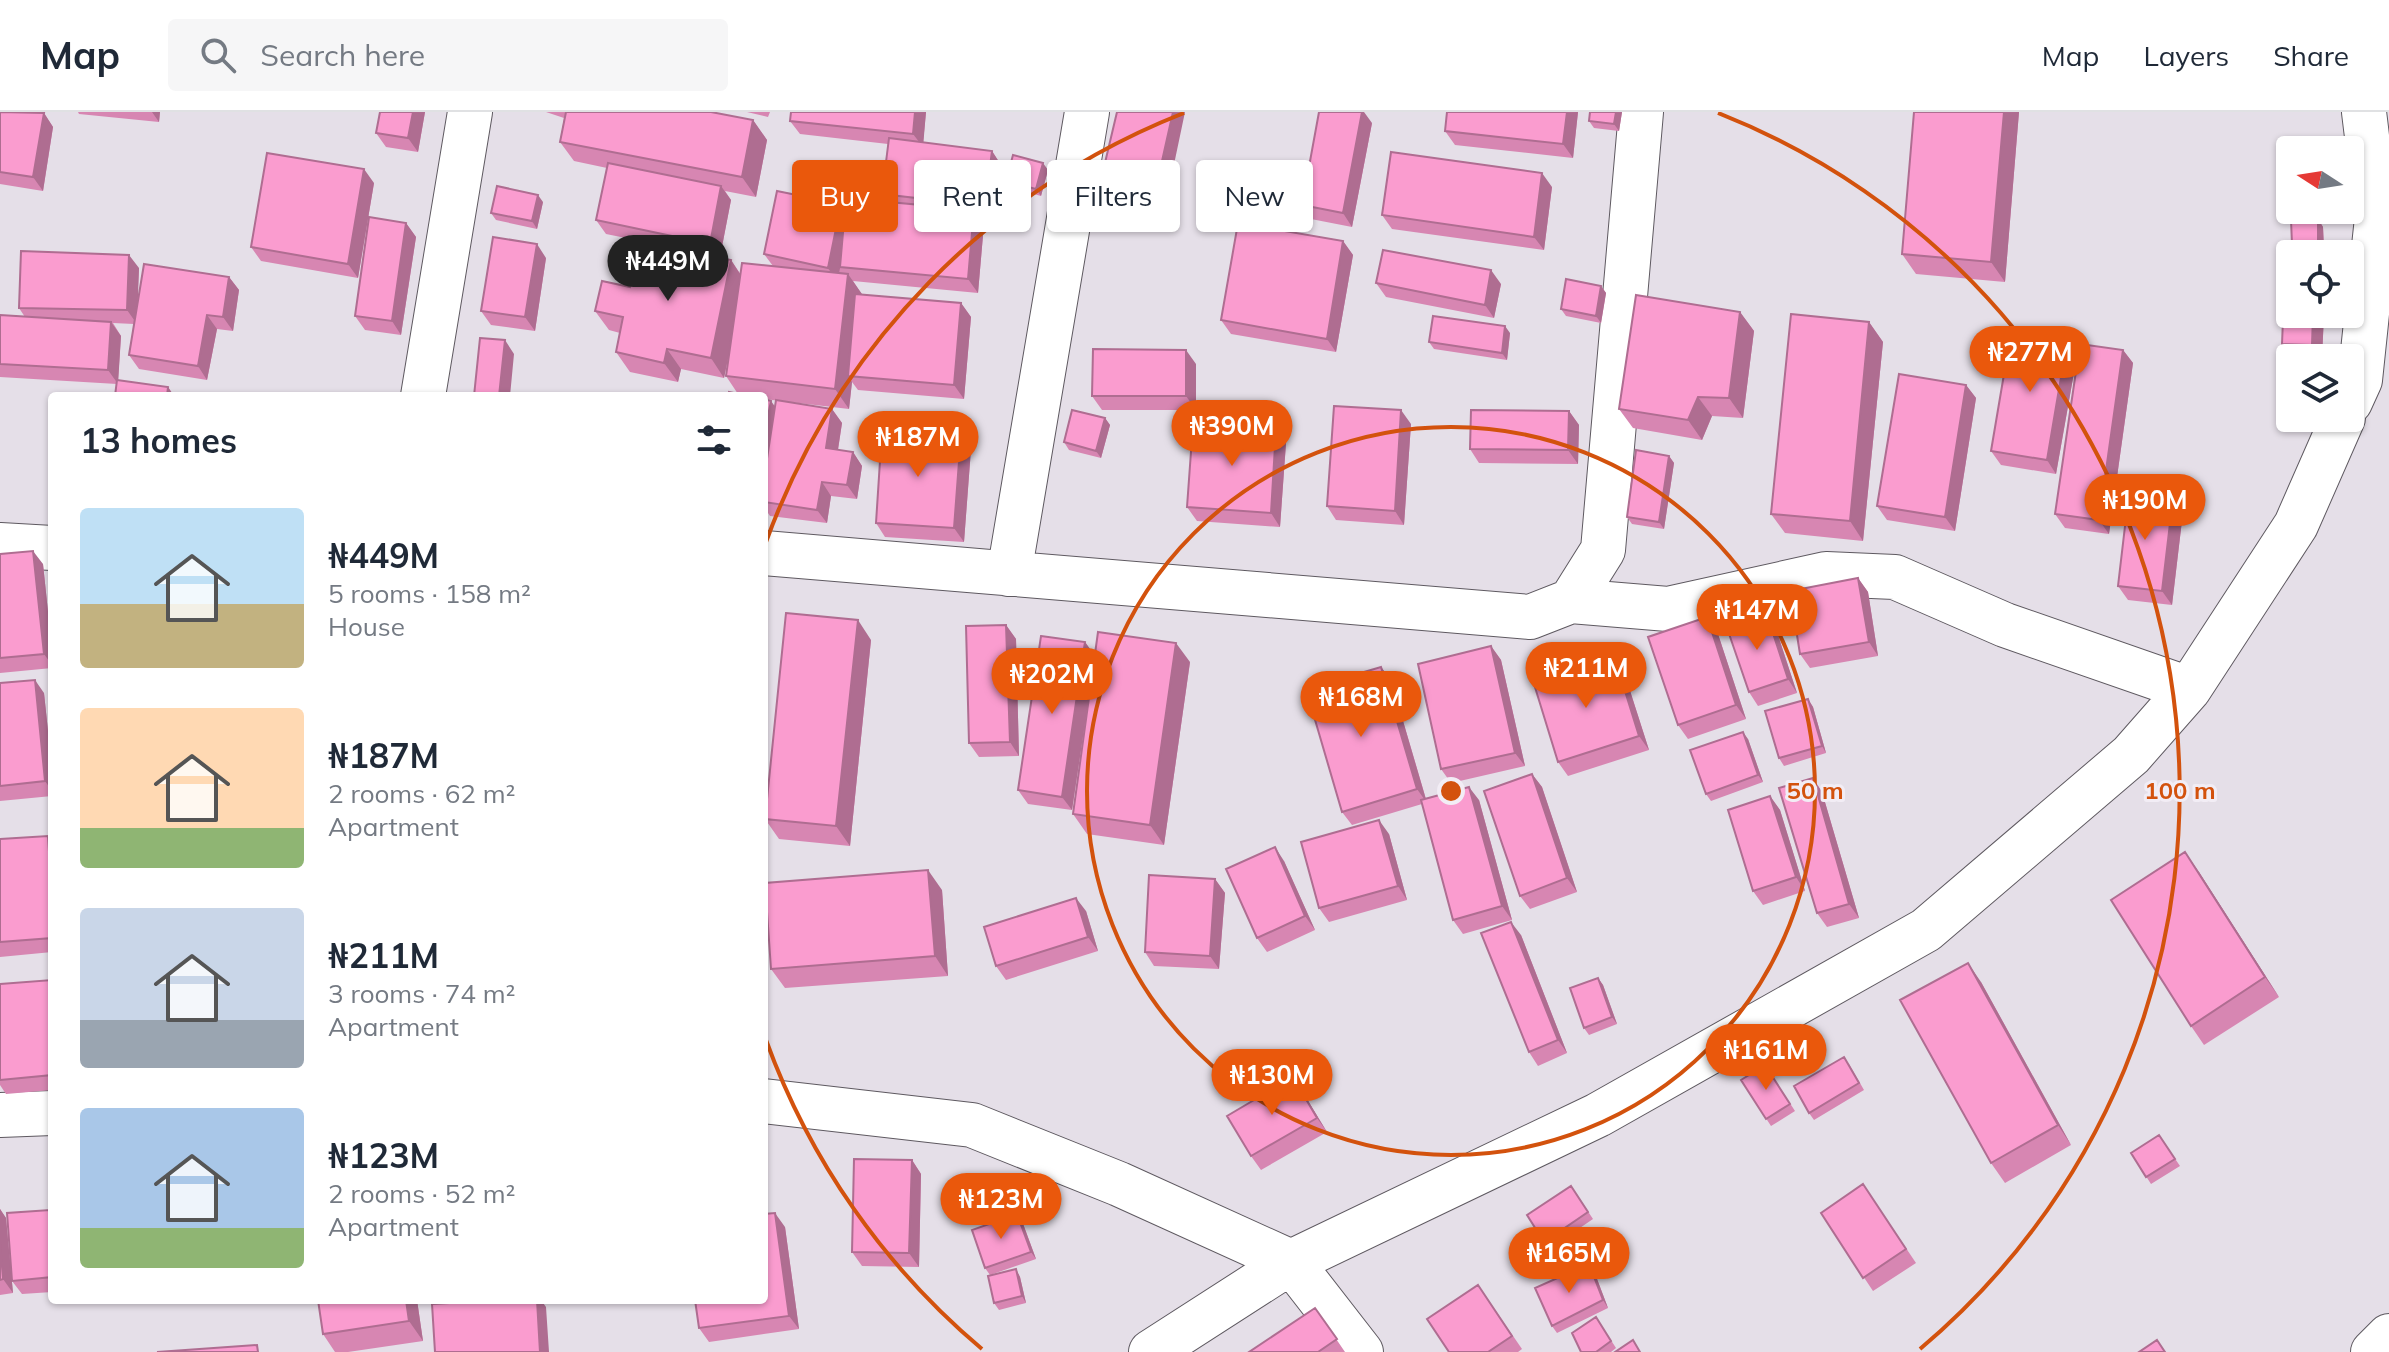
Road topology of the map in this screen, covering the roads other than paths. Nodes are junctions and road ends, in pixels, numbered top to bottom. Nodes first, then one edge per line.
1 (470, 112) edge
2 (1087, 112) edge
3 (1641, 112) edge
4 (2364, 112) edge
5 (2364, 344) edge
6 (424, 392) edge
7 (2337, 432) edge
8 (0, 545) edge
9 (48, 548) edge
10 (768, 553) edge
11 (1009, 574) junction
12 (1571, 601) junction
13 (2189, 689) junction
14 (768, 1101) edge
15 (48, 1113) edge
16 (0, 1115) edge
17 (1291, 1262) junction
18 (2389, 1336) edge
19 (1151, 1352) edge
20 (1361, 1352) edge
21 (2373, 1352) edge

1 - 6 street
2 - 11 street
3 - 12 street
4 - 5 street
7 - 13 street
8 - 9 street
10 - 11 street
11 - 12 street
12 - 13 street
13 - 17 street
14 - 17 street
15 - 16 street
17 - 19 street
17 - 20 street
18 - 21 street

